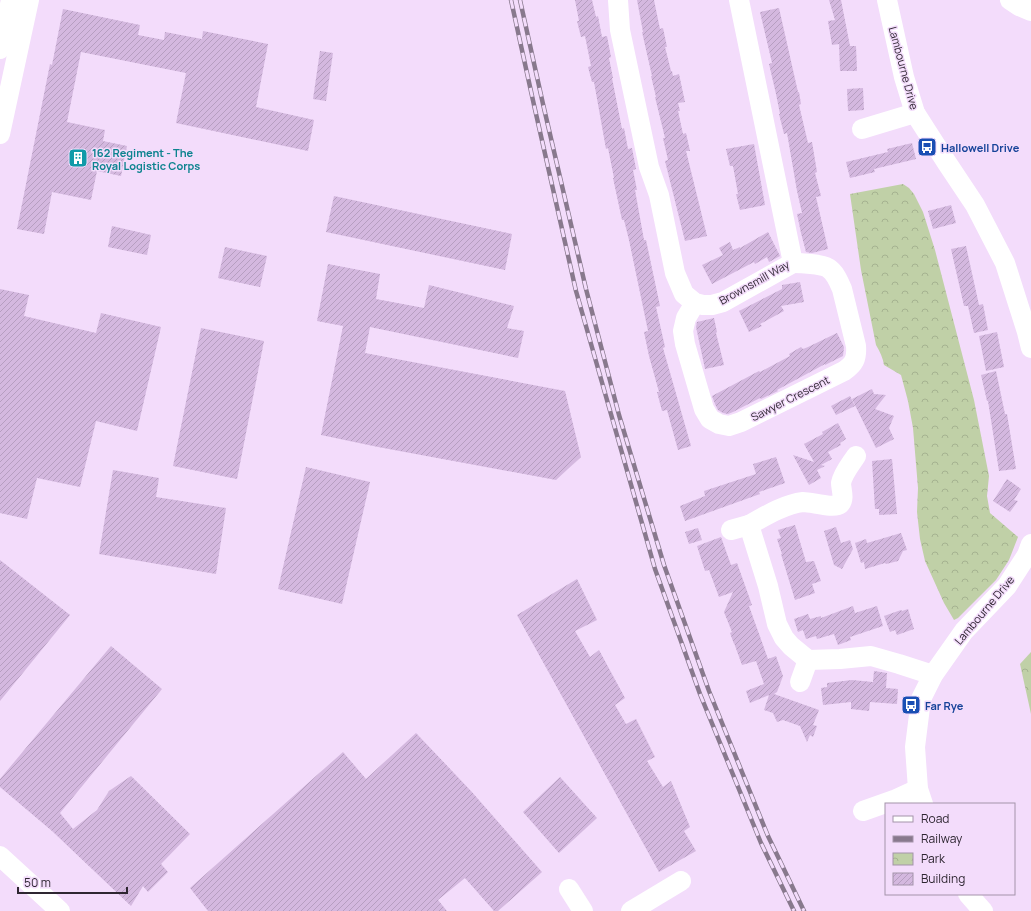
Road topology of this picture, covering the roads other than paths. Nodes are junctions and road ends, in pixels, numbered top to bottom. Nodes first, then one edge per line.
1 (11, 0) edge
2 (29, 0) edge
3 (618, 0) edge
4 (739, 0) edge
5 (887, 0) edge
6 (1010, 0) edge
7 (1031, 11) edge
8 (0, 49) edge
9 (915, 113) junction
10 (862, 129) dead end
11 (0, 134) edge
12 (793, 262) junction
13 (695, 303) junction
14 (1030, 337) edge
15 (856, 456) dead end
16 (1030, 552) edge
17 (808, 660) junction
18 (932, 675) junction
19 (800, 682) dead end
20 (920, 796) edge
21 (885, 803) edge
22 (886, 803) edge
23 (863, 811) dead end
24 (0, 856) edge
25 (681, 880) dead end
26 (569, 889) dead end
27 (969, 895) edge
28 (60, 911) edge
29 (583, 911) edge
30 (631, 911) edge
31 (983, 911) edge

1 - 8 street
2 - 11 street
3 - 13 street
4 - 12 street, Brownsmill Way
5 - 9 street, Lambourne Drive
6 - 7 street
9 - 10 street
9 - 14 street, Lambourne Drive
12 - 13 street, Brownsmill Way
12 - 13 street, Sawyer Crescent
15 - 17 street
16 - 18 street, Lambourne Drive
17 - 18 street
17 - 19 street
18 - 20 street, Lambourne Drive
20 - 22 street
21 - 23 street
24 - 28 street
25 - 30 street
26 - 29 street
27 - 31 street

